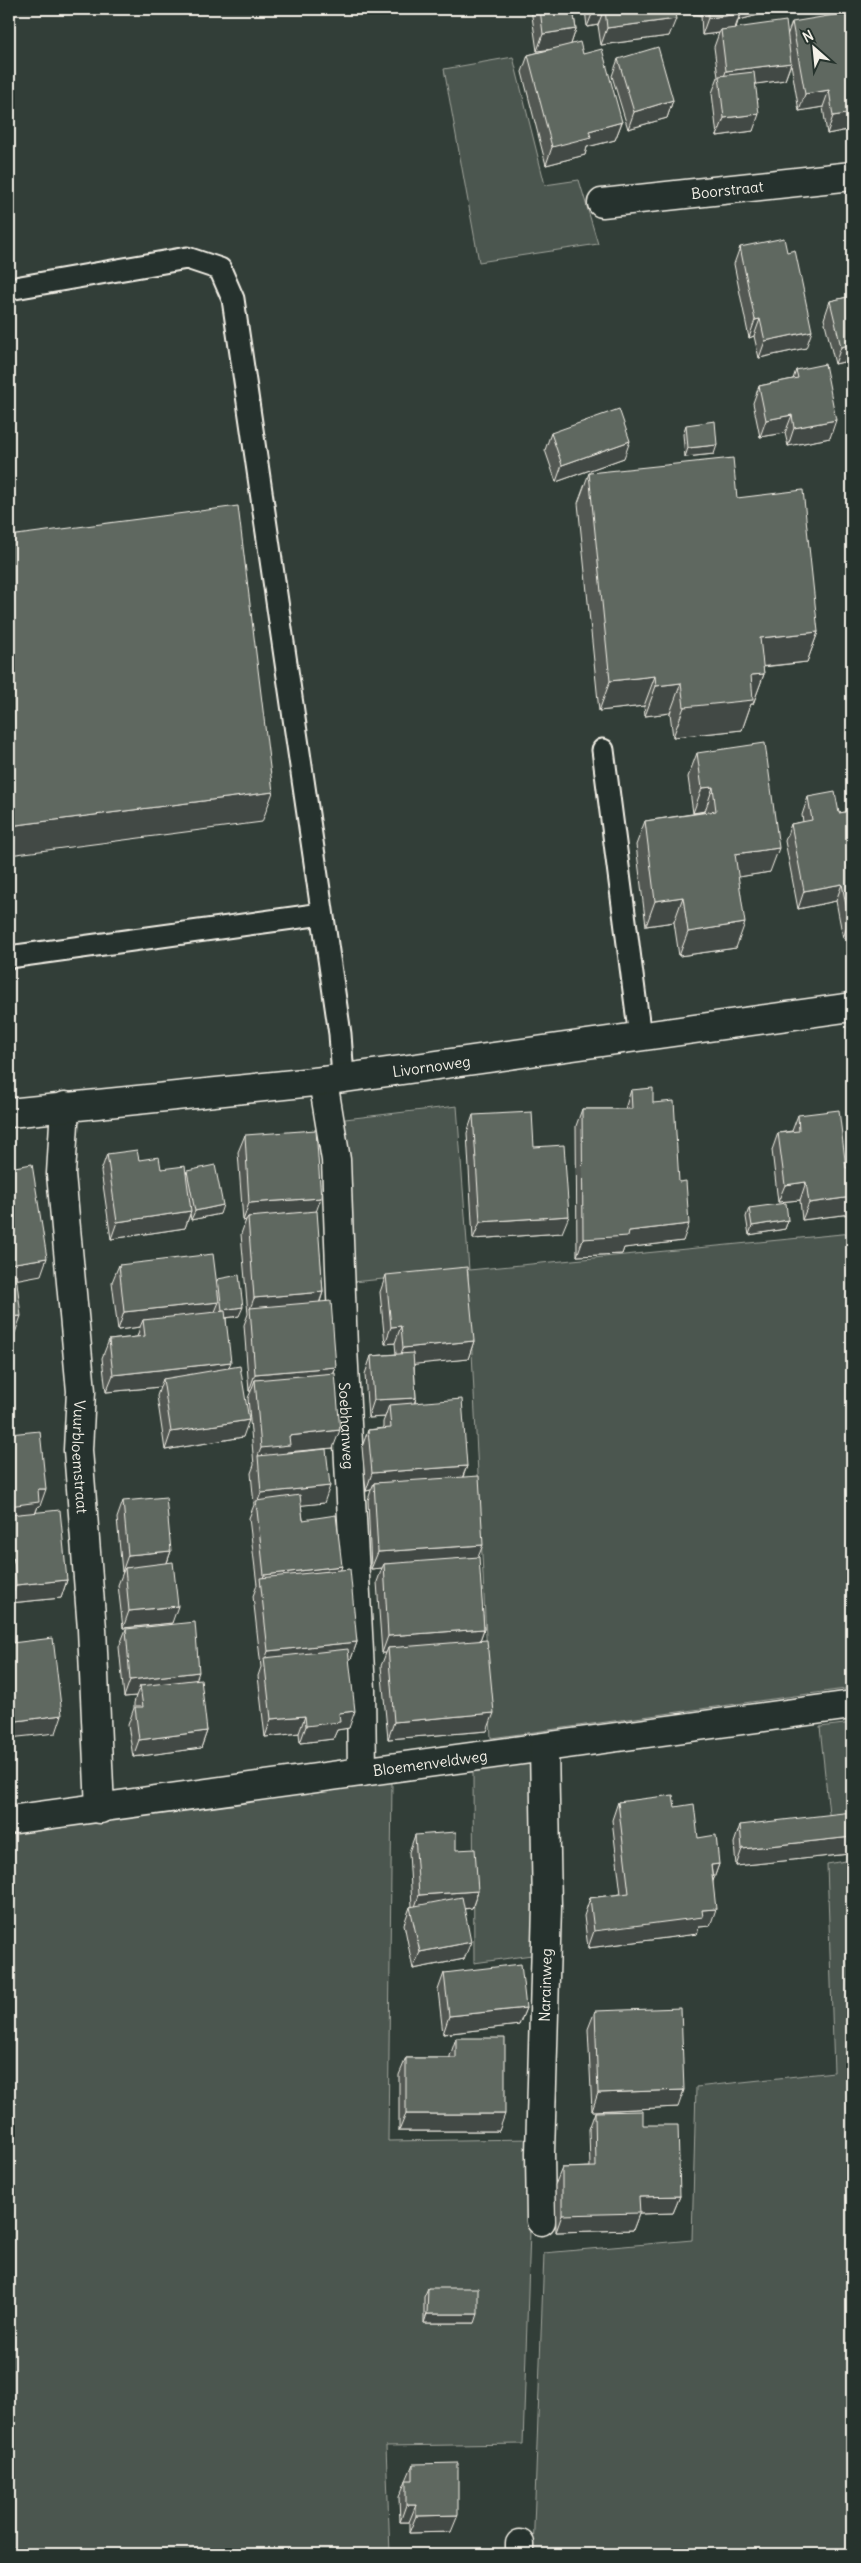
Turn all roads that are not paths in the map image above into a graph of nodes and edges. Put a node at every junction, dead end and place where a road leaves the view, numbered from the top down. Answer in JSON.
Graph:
{"nodes":[{"id":1,"x":852,"y":176,"type":"edge"},
{"id":2,"x":602,"y":203,"type":"dead end"},
{"id":3,"x":9,"y":289,"type":"edge"},
{"id":4,"x":603,"y":750,"type":"dead end"},
{"id":5,"x":322,"y":914,"type":"junction"},
{"id":6,"x":9,"y":957,"type":"edge"},
{"id":7,"x":852,"y":1007,"type":"edge"},
{"id":8,"x":640,"y":1037,"type":"junction"},
{"id":9,"x":333,"y":1079,"type":"junction"},
{"id":10,"x":65,"y":1106,"type":"junction"},
{"id":11,"x":9,"y":1113,"type":"edge"},
{"id":12,"x":852,"y":1705,"type":"edge"},
{"id":13,"x":544,"y":1748,"type":"junction"},
{"id":14,"x":362,"y":1772,"type":"junction"},
{"id":15,"x":100,"y":1809,"type":"junction"},
{"id":16,"x":9,"y":1820,"type":"edge"},
{"id":17,"x":541,"y":2221,"type":"dead end"}],
"edges":[{"from":1,"to":2,"type":"street","name":"Boorstraat"},
{"from":3,"to":5,"type":"lane"},
{"from":4,"to":8,"type":"lane"},
{"from":5,"to":6,"type":"lane"},
{"from":5,"to":9,"type":"lane"},
{"from":7,"to":8,"type":"street","name":"Livornoweg"},
{"from":8,"to":9,"type":"street","name":"Livornoweg"},
{"from":9,"to":10,"type":"street","name":"Livornoweg"},
{"from":9,"to":14,"type":"street","name":"Soebhanweg"},
{"from":10,"to":11,"type":"street","name":"Livornoweg"},
{"from":10,"to":15,"type":"street","name":"Vuurbloemstraat"},
{"from":12,"to":13,"type":"street","name":"Bloemenveldweg"},
{"from":13,"to":14,"type":"street","name":"Bloemenveldweg"},
{"from":13,"to":17,"type":"street","name":"Narainweg"},
{"from":14,"to":15,"type":"street","name":"Bloemenveldweg"},
{"from":15,"to":16,"type":"street","name":"Bloemenveldweg"}]}
